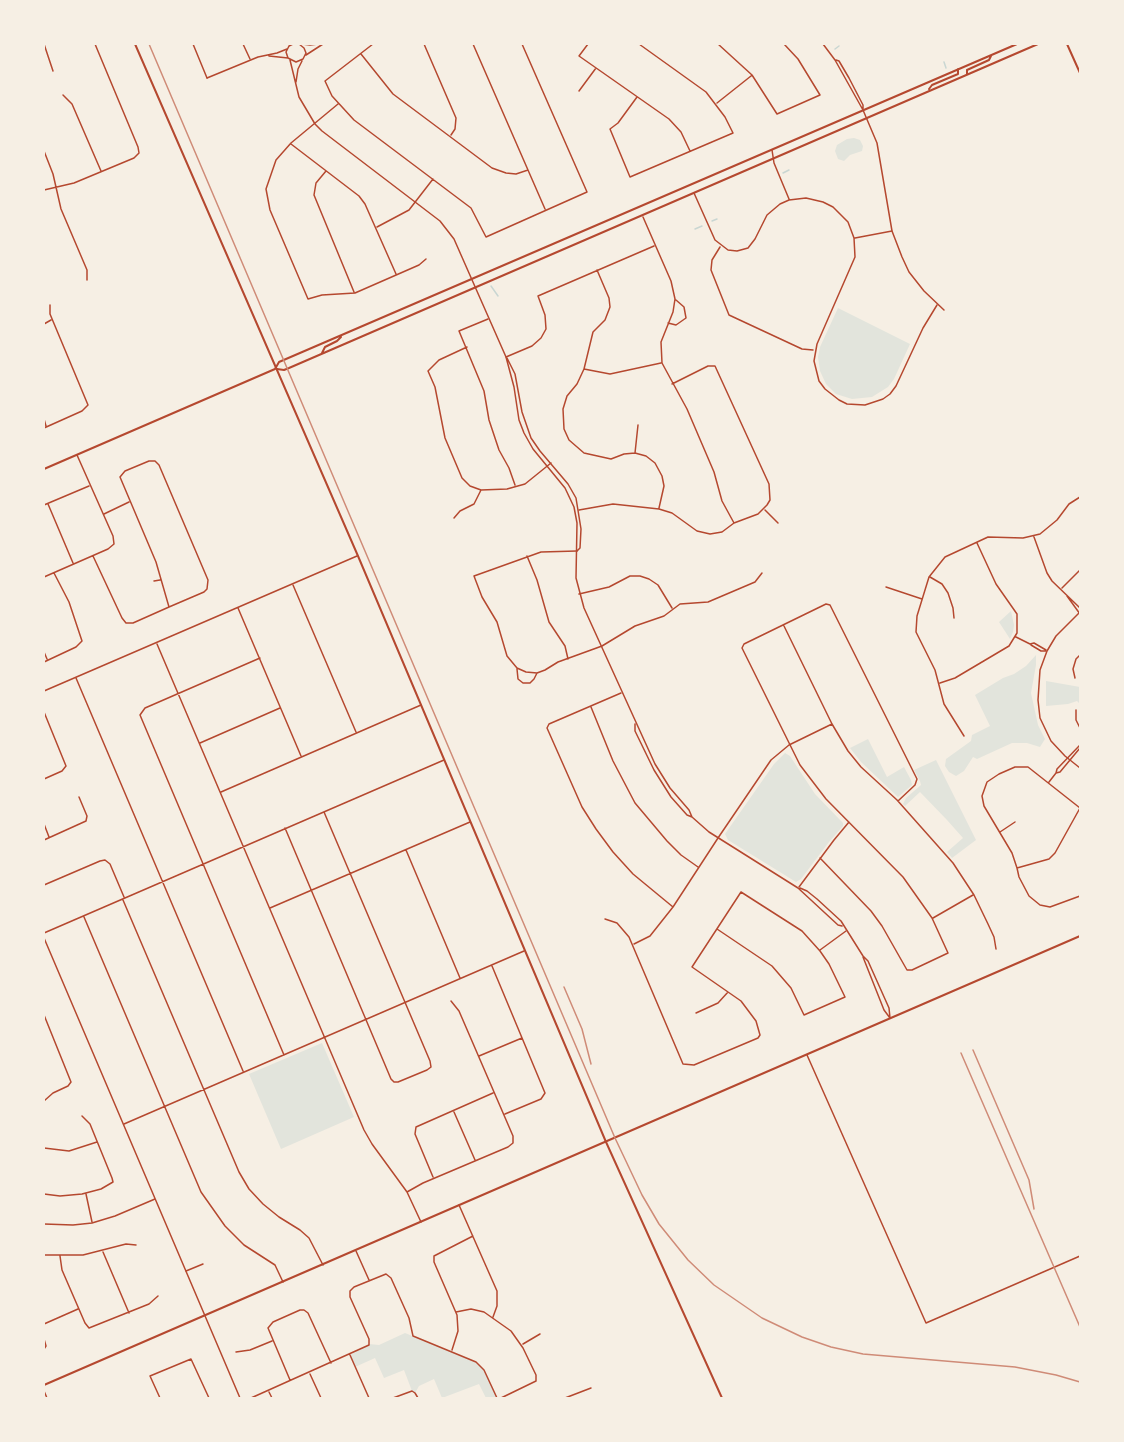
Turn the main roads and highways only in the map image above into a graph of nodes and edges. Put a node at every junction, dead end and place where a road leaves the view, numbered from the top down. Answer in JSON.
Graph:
{"nodes":[{"id":1,"x":135,"y":44,"type":"edge"},
{"id":2,"x":1017,"y":44,"type":"edge"},
{"id":3,"x":1038,"y":44,"type":"edge"},
{"id":4,"x":1067,"y":44,"type":"edge"},
{"id":5,"x":993,"y":54,"type":"junction"},
{"id":6,"x":958,"y":69,"type":"junction"},
{"id":7,"x":1080,"y":73,"type":"edge"},
{"id":8,"x":967,"y":74,"type":"junction"},
{"id":9,"x":927,"y":91,"type":"junction"},
{"id":10,"x":690,"y":185,"type":"junction"},
{"id":11,"x":693,"y":192,"type":"junction"},
{"id":12,"x":343,"y":334,"type":"junction"},
{"id":13,"x":322,"y":354,"type":"junction"},
{"id":14,"x":275,"y":369,"type":"junction"},
{"id":15,"x":44,"y":469,"type":"edge"},
{"id":16,"x":1080,"y":936,"type":"edge"},
{"id":17,"x":606,"y":1142,"type":"junction"},
{"id":18,"x":44,"y":1385,"type":"edge"},
{"id":19,"x":722,"y":1398,"type":"edge"}],
"edges":[{"from":1,"to":14,"type":"main road"},
{"from":2,"to":5,"type":"main road"},
{"from":3,"to":8,"type":"main road"},
{"from":4,"to":7,"type":"main road"},
{"from":5,"to":6,"type":"main road"},
{"from":5,"to":8,"type":"main road"},
{"from":6,"to":9,"type":"main road"},
{"from":6,"to":10,"type":"main road"},
{"from":8,"to":9,"type":"main road"},
{"from":9,"to":11,"type":"main road"},
{"from":10,"to":11,"type":"main road"},
{"from":10,"to":12,"type":"main road"},
{"from":11,"to":13,"type":"main road"},
{"from":12,"to":13,"type":"main road"},
{"from":12,"to":14,"type":"main road"},
{"from":13,"to":14,"type":"main road"},
{"from":14,"to":15,"type":"main road"},
{"from":14,"to":17,"type":"main road"},
{"from":16,"to":17,"type":"main road"},
{"from":17,"to":18,"type":"main road"},
{"from":17,"to":19,"type":"main road"}]}
